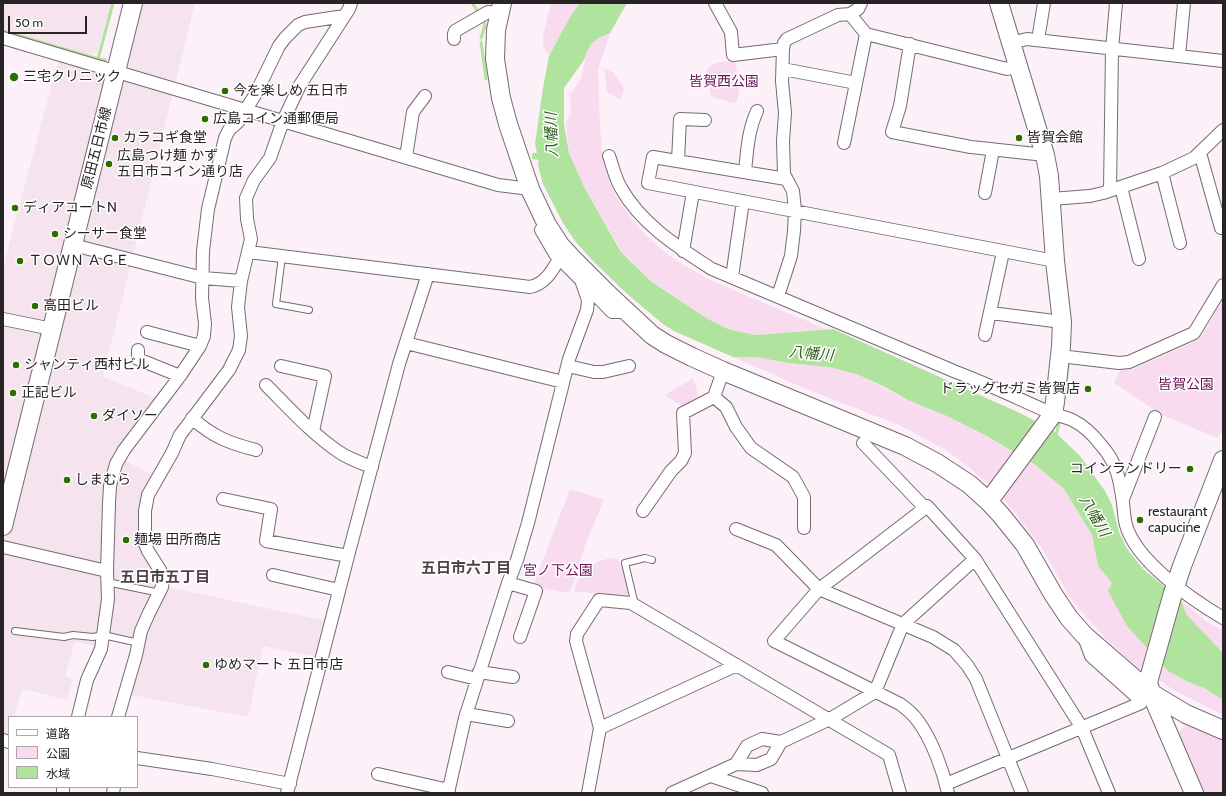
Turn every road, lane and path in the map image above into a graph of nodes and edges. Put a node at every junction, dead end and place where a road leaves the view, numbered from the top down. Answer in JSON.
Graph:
{"nodes":[{"id":1,"x":133,"y":3,"type":"edge"},
{"id":2,"x":351,"y":3,"type":"edge"},
{"id":3,"x":715,"y":3,"type":"edge"},
{"id":4,"x":861,"y":3,"type":"edge"},
{"id":5,"x":999,"y":3,"type":"edge"},
{"id":6,"x":1044,"y":3,"type":"edge"},
{"id":7,"x":1116,"y":3,"type":"edge"},
{"id":8,"x":1184,"y":3,"type":"edge"},
{"id":9,"x":501,"y":8,"type":"edge"},
{"id":10,"x":850,"y":14,"type":"junction"},
{"id":11,"x":344,"y":16,"type":"junction"},
{"id":12,"x":866,"y":34,"type":"junction"},
{"id":13,"x":3,"y":38,"type":"edge"},
{"id":14,"x":454,"y":39,"type":"dead end"},
{"id":15,"x":1038,"y":40,"type":"junction"},
{"id":16,"x":1017,"y":42,"type":"junction"},
{"id":17,"x":910,"y":44,"type":"junction"},
{"id":18,"x":784,"y":49,"type":"junction"},
{"id":19,"x":1112,"y":50,"type":"junction"},
{"id":20,"x":1179,"y":56,"type":"junction"},
{"id":21,"x":1223,"y":61,"type":"edge"},
{"id":22,"x":1018,"y":65,"type":"junction"},
{"id":23,"x":783,"y":69,"type":"junction"},
{"id":24,"x":116,"y":72,"type":"junction"},
{"id":25,"x":856,"y":83,"type":"junction"},
{"id":26,"x":424,"y":96,"type":"dead end"},
{"id":27,"x":246,"y":110,"type":"junction"},
{"id":28,"x":757,"y":111,"type":"dead end"},
{"id":29,"x":705,"y":120,"type":"dead end"},
{"id":30,"x":283,"y":121,"type":"junction"},
{"id":31,"x":1223,"y":130,"type":"edge"},
{"id":32,"x":844,"y":143,"type":"dead end"},
{"id":33,"x":993,"y":150,"type":"junction"},
{"id":34,"x":1200,"y":153,"type":"junction"},
{"id":35,"x":1045,"y":155,"type":"junction"},
{"id":36,"x":610,"y":156,"type":"dead end"},
{"id":37,"x":406,"y":157,"type":"junction"},
{"id":38,"x":678,"y":161,"type":"junction"},
{"id":39,"x":745,"y":172,"type":"junction"},
{"id":40,"x":1162,"y":173,"type":"junction"},
{"id":41,"x":786,"y":179,"type":"junction"},
{"id":42,"x":1116,"y":188,"type":"junction"},
{"id":43,"x":530,"y":189,"type":"junction"},
{"id":44,"x":693,"y":192,"type":"junction"},
{"id":45,"x":985,"y":194,"type":"dead end"},
{"id":46,"x":1056,"y":199,"type":"junction"},
{"id":47,"x":743,"y":201,"type":"junction"},
{"id":48,"x":795,"y":210,"type":"junction"},
{"id":49,"x":1221,"y":228,"type":"dead end"},
{"id":50,"x":1180,"y":243,"type":"dead end"},
{"id":51,"x":73,"y":245,"type":"junction"},
{"id":52,"x":683,"y":250,"type":"junction"},
{"id":53,"x":249,"y":252,"type":"junction"},
{"id":54,"x":1003,"y":252,"type":"junction"},
{"id":55,"x":282,"y":256,"type":"junction"},
{"id":56,"x":559,"y":258,"type":"junction"},
{"id":57,"x":1140,"y":259,"type":"dead end"},
{"id":58,"x":1055,"y":261,"type":"junction"},
{"id":59,"x":428,"y":274,"type":"junction"},
{"id":60,"x":732,"y":277,"type":"junction"},
{"id":61,"x":203,"y":278,"type":"junction"},
{"id":62,"x":581,"y":280,"type":"junction"},
{"id":63,"x":241,"y":281,"type":"junction"},
{"id":64,"x":1223,"y":285,"type":"edge"},
{"id":65,"x":778,"y":296,"type":"junction"},
{"id":66,"x":309,"y":310,"type":"dead end"},
{"id":67,"x":627,"y":312,"type":"junction"},
{"id":68,"x":991,"y":313,"type":"junction"},
{"id":69,"x":3,"y":319,"type":"edge"},
{"id":70,"x":1062,"y":322,"type":"junction"},
{"id":71,"x":52,"y":329,"type":"junction"},
{"id":72,"x":152,"y":330,"type":"dead end"},
{"id":73,"x":985,"y":335,"type":"dead end"},
{"id":74,"x":406,"y":343,"type":"junction"},
{"id":75,"x":200,"y":346,"type":"junction"},
{"id":76,"x":1066,"y":357,"type":"junction"},
{"id":77,"x":136,"y":358,"type":"dead end"},
{"id":78,"x":281,"y":366,"type":"dead end"},
{"id":79,"x":568,"y":366,"type":"junction"},
{"id":80,"x":629,"y":366,"type":"dead end"},
{"id":81,"x":723,"y":371,"type":"junction"},
{"id":82,"x":180,"y":376,"type":"junction"},
{"id":83,"x":563,"y":382,"type":"junction"},
{"id":84,"x":266,"y":385,"type":"dead end"},
{"id":85,"x":714,"y":397,"type":"junction"},
{"id":86,"x":1059,"y":416,"type":"junction"},
{"id":87,"x":1155,"y":416,"type":"dead end"},
{"id":88,"x":192,"y":418,"type":"junction"},
{"id":89,"x":312,"y":431,"type":"junction"},
{"id":90,"x":863,"y":443,"type":"dead end"},
{"id":91,"x":256,"y":450,"type":"dead end"},
{"id":92,"x":1223,"y":460,"type":"edge"},
{"id":93,"x":372,"y":467,"type":"junction"},
{"id":94,"x":223,"y":499,"type":"dead end"},
{"id":95,"x":990,"y":500,"type":"junction"},
{"id":96,"x":1122,"y":501,"type":"junction"},
{"id":97,"x":924,"y":508,"type":"junction"},
{"id":98,"x":643,"y":511,"type":"dead end"},
{"id":99,"x":3,"y":526,"type":"edge"},
{"id":100,"x":804,"y":528,"type":"dead end"},
{"id":101,"x":736,"y":529,"type":"dead end"},
{"id":102,"x":3,"y":547,"type":"edge"},
{"id":103,"x":348,"y":556,"type":"junction"},
{"id":104,"x":974,"y":559,"type":"junction"},
{"id":105,"x":652,"y":560,"type":"dead end"},
{"id":106,"x":273,"y":575,"type":"dead end"},
{"id":107,"x":107,"y":576,"type":"junction"},
{"id":108,"x":508,"y":583,"type":"junction"},
{"id":109,"x":819,"y":588,"type":"junction"},
{"id":110,"x":1175,"y":589,"type":"junction"},
{"id":111,"x":339,"y":590,"type":"junction"},
{"id":112,"x":160,"y":593,"type":"junction"},
{"id":113,"x":635,"y":605,"type":"junction"},
{"id":114,"x":1223,"y":618,"type":"edge"},
{"id":115,"x":903,"y":624,"type":"junction"},
{"id":116,"x":15,"y":631,"type":"dead end"},
{"id":117,"x":103,"y":635,"type":"junction"},
{"id":118,"x":1084,"y":636,"type":"junction"},
{"id":119,"x":520,"y":637,"type":"dead end"},
{"id":120,"x":139,"y":643,"type":"junction"},
{"id":121,"x":737,"y":665,"type":"junction"},
{"id":122,"x":448,"y":672,"type":"dead end"},
{"id":123,"x":478,"y":676,"type":"junction"},
{"id":124,"x":513,"y":677,"type":"dead end"},
{"id":125,"x":1149,"y":687,"type":"junction"},
{"id":126,"x":875,"y":692,"type":"junction"},
{"id":127,"x":466,"y":714,"type":"junction"},
{"id":128,"x":78,"y":716,"type":"edge"},
{"id":129,"x":118,"y":716,"type":"edge"},
{"id":130,"x":830,"y":719,"type":"junction"},
{"id":131,"x":508,"y":721,"type":"dead end"},
{"id":132,"x":600,"y":728,"type":"junction"},
{"id":133,"x":1082,"y":728,"type":"junction"},
{"id":134,"x":1223,"y":730,"type":"edge"},
{"id":135,"x":781,"y":742,"type":"junction"},
{"id":136,"x":138,"y":758,"type":"edge"},
{"id":137,"x":1008,"y":758,"type":"junction"},
{"id":138,"x":736,"y":764,"type":"junction"},
{"id":139,"x":378,"y":774,"type":"dead end"},
{"id":140,"x":711,"y":776,"type":"junction"},
{"id":141,"x":289,"y":788,"type":"edge"},
{"id":142,"x":947,"y":789,"type":"edge"},
{"id":143,"x":448,"y":792,"type":"edge"},
{"id":144,"x":588,"y":793,"type":"edge"},
{"id":145,"x":672,"y":793,"type":"edge"},
{"id":146,"x":762,"y":793,"type":"edge"},
{"id":147,"x":900,"y":793,"type":"edge"},
{"id":148,"x":1022,"y":793,"type":"edge"},
{"id":149,"x":1109,"y":793,"type":"edge"},
{"id":150,"x":1194,"y":793,"type":"edge"}],
"edges":[{"from":1,"to":24,"type":"street","name":"原田五日市線"},
{"from":2,"to":11,"type":"street"},
{"from":3,"to":18,"type":"street"},
{"from":4,"to":10,"type":"street"},
{"from":5,"to":16,"type":"street"},
{"from":6,"to":15,"type":"street"},
{"from":7,"to":19,"type":"street"},
{"from":8,"to":20,"type":"street"},
{"from":9,"to":14,"type":"street"},
{"from":9,"to":43,"type":"street"},
{"from":10,"to":12,"type":"street"},
{"from":10,"to":18,"type":"street"},
{"from":11,"to":27,"type":"street"},
{"from":11,"to":30,"type":"street"},
{"from":12,"to":17,"type":"street"},
{"from":12,"to":25,"type":"street"},
{"from":13,"to":24,"type":"street"},
{"from":15,"to":16,"type":"street"},
{"from":15,"to":19,"type":"street"},
{"from":16,"to":22,"type":"street"},
{"from":17,"to":22,"type":"street"},
{"from":17,"to":33,"type":"street"},
{"from":18,"to":23,"type":"street"},
{"from":19,"to":20,"type":"street"},
{"from":19,"to":42,"type":"street"},
{"from":20,"to":21,"type":"street"},
{"from":22,"to":35,"type":"street"},
{"from":23,"to":25,"type":"street"},
{"from":23,"to":41,"type":"street"},
{"from":24,"to":27,"type":"street"},
{"from":24,"to":51,"type":"street","name":"原田五日市線"},
{"from":25,"to":32,"type":"street"},
{"from":26,"to":37,"type":"street"},
{"from":27,"to":30,"type":"street"},
{"from":27,"to":61,"type":"street"},
{"from":28,"to":39,"type":"street"},
{"from":29,"to":38,"type":"street"},
{"from":30,"to":37,"type":"street"},
{"from":30,"to":53,"type":"street"},
{"from":31,"to":34,"type":"street"},
{"from":33,"to":35,"type":"street"},
{"from":33,"to":45,"type":"street"},
{"from":34,"to":40,"type":"street"},
{"from":34,"to":49,"type":"street"},
{"from":35,"to":46,"type":"street"},
{"from":36,"to":52,"type":"street"},
{"from":37,"to":43,"type":"street"},
{"from":38,"to":39,"type":"street"},
{"from":38,"to":44,"type":"street"},
{"from":39,"to":41,"type":"street"},
{"from":40,"to":42,"type":"street"},
{"from":40,"to":50,"type":"street"},
{"from":41,"to":48,"type":"street"},
{"from":42,"to":46,"type":"street"},
{"from":42,"to":57,"type":"street"},
{"from":43,"to":56,"type":"street"},
{"from":43,"to":67,"type":"street"},
{"from":44,"to":47,"type":"street"},
{"from":44,"to":52,"type":"street"},
{"from":46,"to":58,"type":"street"},
{"from":47,"to":48,"type":"street"},
{"from":47,"to":60,"type":"street"},
{"from":48,"to":54,"type":"street"},
{"from":48,"to":65,"type":"street"},
{"from":51,"to":61,"type":"street"},
{"from":51,"to":71,"type":"street","name":"原田五日市線"},
{"from":52,"to":60,"type":"street"},
{"from":53,"to":55,"type":"street"},
{"from":53,"to":63,"type":"street"},
{"from":54,"to":58,"type":"street"},
{"from":54,"to":68,"type":"street"},
{"from":55,"to":59,"type":"street"},
{"from":55,"to":66,"type":"lane"},
{"from":56,"to":59,"type":"street"},
{"from":56,"to":62,"type":"street"},
{"from":58,"to":70,"type":"street"},
{"from":59,"to":74,"type":"street"},
{"from":60,"to":65,"type":"street"},
{"from":61,"to":63,"type":"street"},
{"from":61,"to":75,"type":"street"},
{"from":62,"to":67,"type":"street"},
{"from":62,"to":79,"type":"street"},
{"from":63,"to":88,"type":"street"},
{"from":64,"to":76,"type":"street"},
{"from":65,"to":86,"type":"street"},
{"from":67,"to":81,"type":"street"},
{"from":68,"to":70,"type":"street"},
{"from":68,"to":73,"type":"street"},
{"from":69,"to":71,"type":"street"},
{"from":70,"to":76,"type":"street"},
{"from":71,"to":99,"type":"street","name":"原田五日市線"},
{"from":72,"to":75,"type":"street"},
{"from":74,"to":83,"type":"street"},
{"from":74,"to":93,"type":"street"},
{"from":75,"to":82,"type":"street"},
{"from":76,"to":86,"type":"street"},
{"from":77,"to":82,"type":"street"},
{"from":78,"to":89,"type":"street"},
{"from":79,"to":80,"type":"street"},
{"from":79,"to":83,"type":"street"},
{"from":81,"to":85,"type":"street"},
{"from":81,"to":95,"type":"street"},
{"from":82,"to":107,"type":"street"},
{"from":83,"to":108,"type":"street"},
{"from":84,"to":89,"type":"street"},
{"from":85,"to":98,"type":"street"},
{"from":85,"to":100,"type":"street"},
{"from":86,"to":95,"type":"street"},
{"from":86,"to":96,"type":"street"},
{"from":87,"to":96,"type":"street"},
{"from":88,"to":91,"type":"street"},
{"from":88,"to":112,"type":"street"},
{"from":89,"to":93,"type":"street"},
{"from":90,"to":97,"type":"street"},
{"from":92,"to":110,"type":"street"},
{"from":93,"to":103,"type":"street"},
{"from":94,"to":103,"type":"street"},
{"from":95,"to":118,"type":"street"},
{"from":96,"to":110,"type":"street"},
{"from":97,"to":104,"type":"street"},
{"from":97,"to":109,"type":"street"},
{"from":101,"to":109,"type":"street"},
{"from":102,"to":107,"type":"street"},
{"from":103,"to":111,"type":"street"},
{"from":104,"to":115,"type":"street"},
{"from":104,"to":133,"type":"street"},
{"from":105,"to":113,"type":"lane"},
{"from":106,"to":111,"type":"street"},
{"from":107,"to":112,"type":"lane"},
{"from":107,"to":117,"type":"street"},
{"from":108,"to":119,"type":"street"},
{"from":108,"to":123,"type":"street"},
{"from":109,"to":115,"type":"street"},
{"from":109,"to":126,"type":"street"},
{"from":110,"to":114,"type":"street"},
{"from":110,"to":125,"type":"street"},
{"from":111,"to":141,"type":"street"},
{"from":112,"to":120,"type":"street"},
{"from":113,"to":121,"type":"street"},
{"from":113,"to":132,"type":"street"},
{"from":115,"to":126,"type":"street"},
{"from":115,"to":137,"type":"street"},
{"from":116,"to":117,"type":"lane"},
{"from":117,"to":120,"type":"lane"},
{"from":117,"to":128,"type":"street"},
{"from":118,"to":125,"type":"street"},
{"from":118,"to":133,"type":"street"},
{"from":120,"to":129,"type":"street"},
{"from":121,"to":130,"type":"street"},
{"from":121,"to":132,"type":"street"},
{"from":122,"to":123,"type":"street"},
{"from":123,"to":124,"type":"street"},
{"from":123,"to":127,"type":"street"},
{"from":125,"to":134,"type":"street"},
{"from":125,"to":150,"type":"street"},
{"from":126,"to":130,"type":"street"},
{"from":126,"to":142,"type":"street"},
{"from":127,"to":131,"type":"street"},
{"from":127,"to":143,"type":"street"},
{"from":130,"to":135,"type":"street"},
{"from":130,"to":147,"type":"street"},
{"from":132,"to":144,"type":"street"},
{"from":133,"to":137,"type":"street"},
{"from":133,"to":149,"type":"street"},
{"from":135,"to":138,"type":"street"},
{"from":135,"to":138,"type":"street"},
{"from":136,"to":141,"type":"street"},
{"from":137,"to":142,"type":"street"},
{"from":137,"to":148,"type":"street"},
{"from":138,"to":140,"type":"street"},
{"from":139,"to":143,"type":"street"},
{"from":140,"to":145,"type":"street"},
{"from":140,"to":146,"type":"street"}]}
